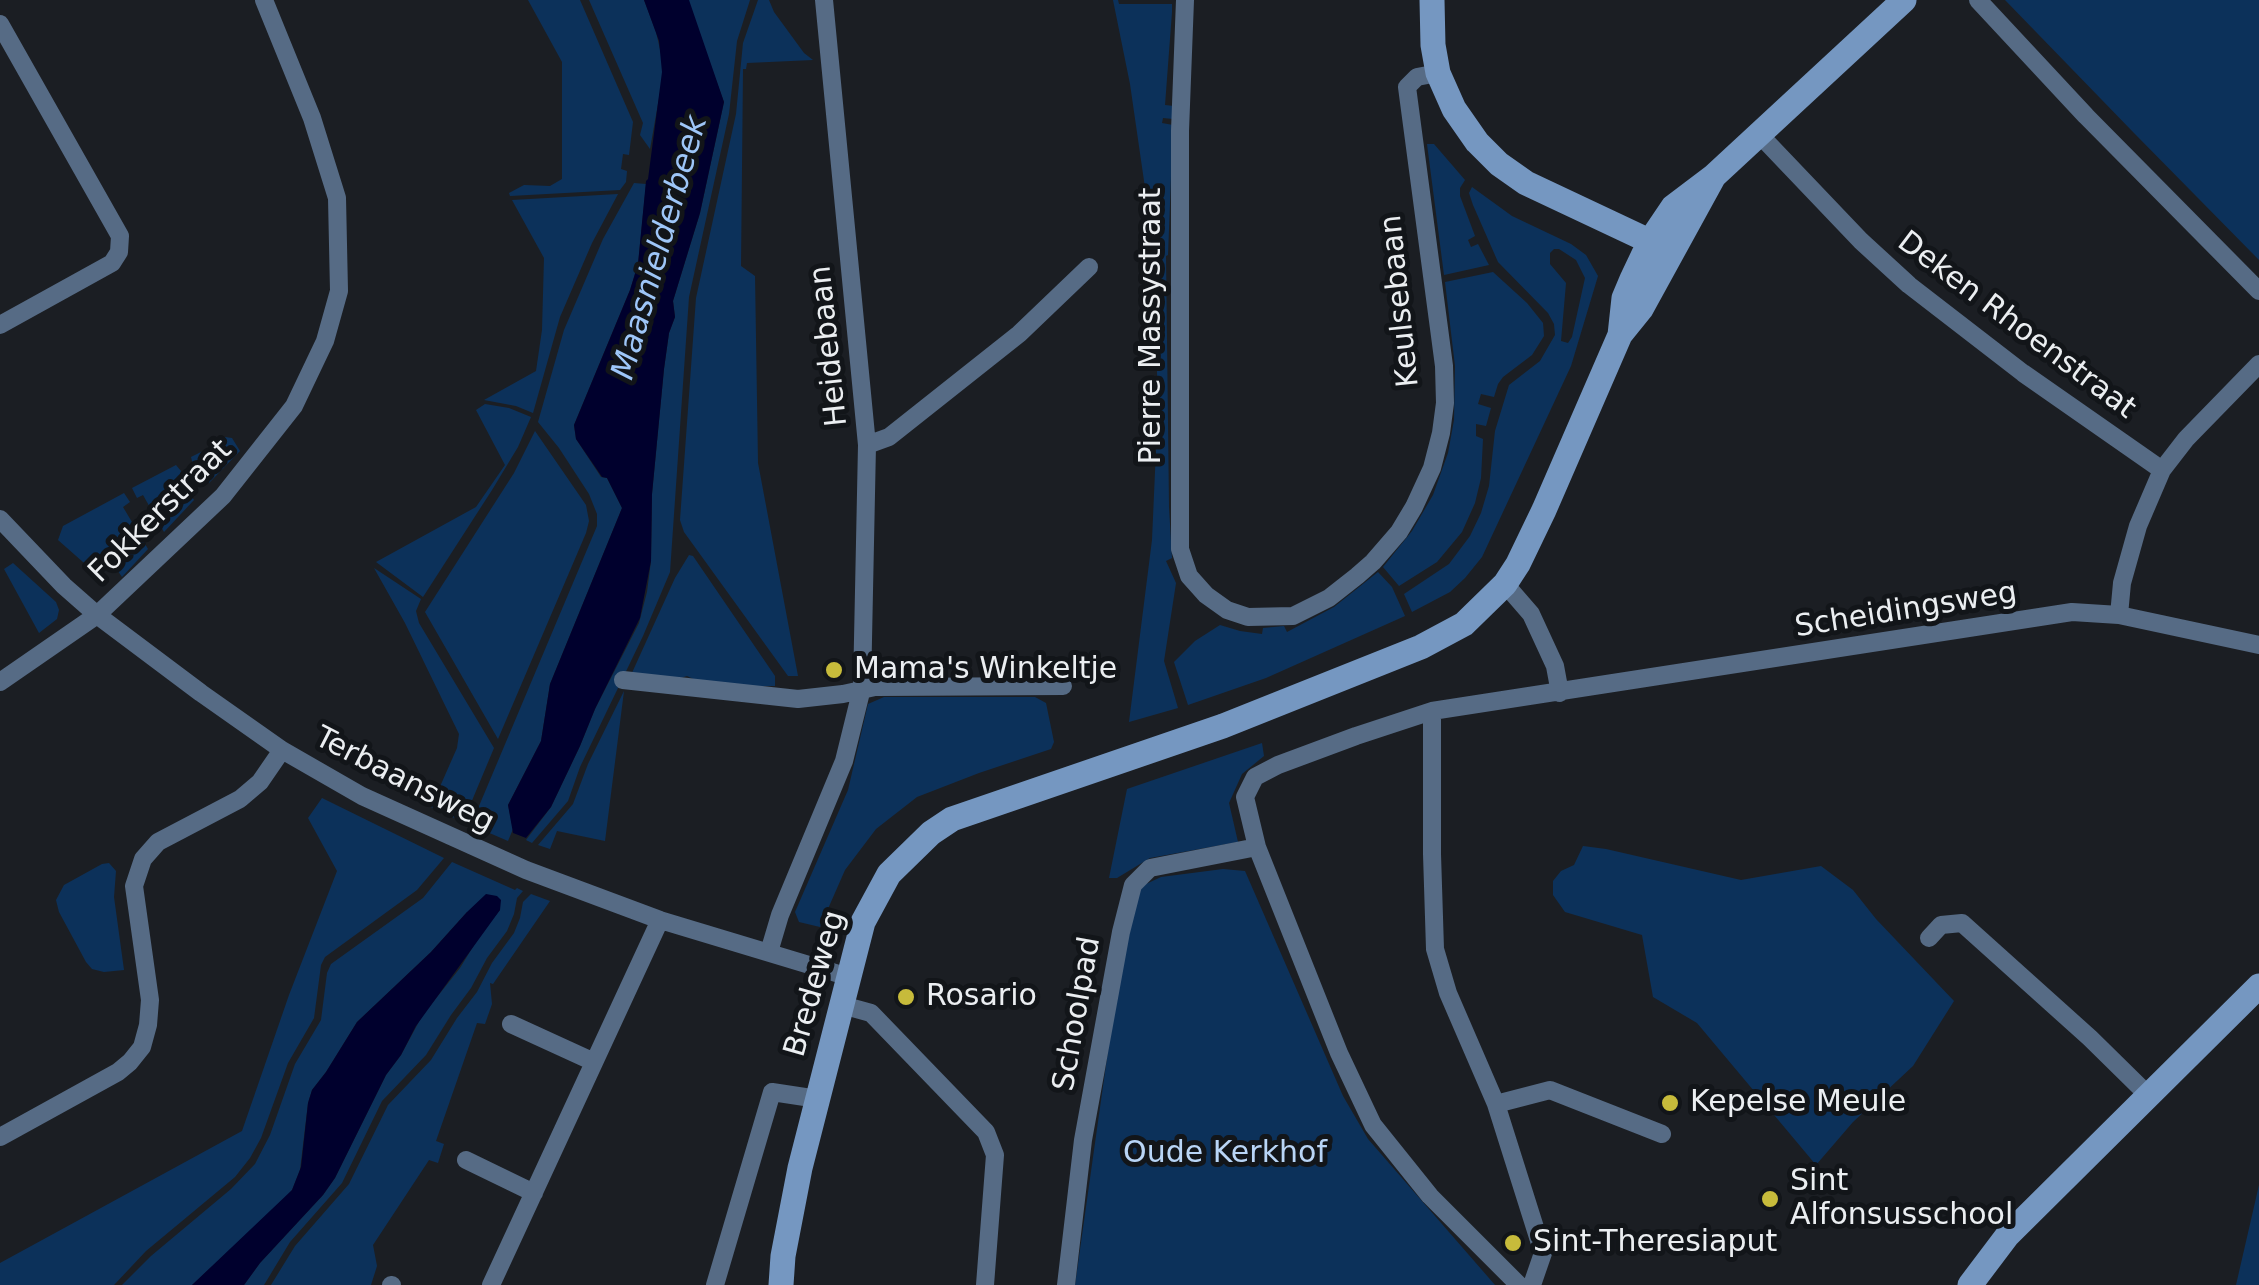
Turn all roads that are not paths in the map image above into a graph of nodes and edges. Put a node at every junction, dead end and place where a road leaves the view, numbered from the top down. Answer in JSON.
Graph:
{"nodes":[{"id":1,"x":264,"y":0,"type":"edge"},
{"id":2,"x":824,"y":0,"type":"edge"},
{"id":3,"x":1184,"y":0,"type":"edge"},
{"id":4,"x":1432,"y":0,"type":"edge"},
{"id":5,"x":1904,"y":0,"type":"edge"},
{"id":6,"x":1978,"y":0,"type":"edge"},
{"id":7,"x":0,"y":24,"type":"edge"},
{"id":8,"x":1438,"y":72,"type":"junction"},
{"id":9,"x":1758,"y":133,"type":"junction"},
{"id":10,"x":1660,"y":246,"type":"junction"},
{"id":11,"x":1089,"y":266,"type":"dead end"},
{"id":12,"x":2259,"y":291,"type":"edge"},
{"id":13,"x":0,"y":326,"type":"edge"},
{"id":14,"x":2259,"y":364,"type":"edge"},
{"id":15,"x":868,"y":445,"type":"junction"},
{"id":16,"x":2162,"y":470,"type":"junction"},
{"id":17,"x":0,"y":519,"type":"edge"},
{"id":18,"x":1505,"y":584,"type":"junction"},
{"id":19,"x":97,"y":615,"type":"junction"},
{"id":20,"x":2119,"y":616,"type":"junction"},
{"id":21,"x":1248,"y":618,"type":"joint"},
{"id":22,"x":2259,"y":645,"type":"edge"},
{"id":23,"x":623,"y":680,"type":"dead end"},
{"id":24,"x":0,"y":682,"type":"edge"},
{"id":25,"x":1063,"y":686,"type":"dead end"},
{"id":26,"x":862,"y":688,"type":"junction"},
{"id":27,"x":1560,"y":693,"type":"junction"},
{"id":28,"x":1432,"y":711,"type":"junction"},
{"id":29,"x":282,"y":750,"type":"junction"},
{"id":30,"x":1256,"y":847,"type":"junction"},
{"id":31,"x":660,"y":920,"type":"junction"},
{"id":32,"x":1928,"y":938,"type":"dead end"},
{"id":33,"x":770,"y":952,"type":"junction"},
{"id":34,"x":849,"y":977,"type":"junction"},
{"id":35,"x":2259,"y":986,"type":"edge"},
{"id":36,"x":842,"y":1005,"type":"junction"},
{"id":37,"x":511,"y":1024,"type":"dead end"},
{"id":38,"x":594,"y":1062,"type":"junction"},
{"id":39,"x":2150,"y":1097,"type":"junction"},
{"id":40,"x":818,"y":1099,"type":"junction"},
{"id":41,"x":1496,"y":1104,"type":"junction"},
{"id":42,"x":1662,"y":1134,"type":"dead end"},
{"id":43,"x":0,"y":1137,"type":"edge"},
{"id":44,"x":466,"y":1160,"type":"dead end"},
{"id":45,"x":534,"y":1193,"type":"junction"},
{"id":46,"x":491,"y":1285,"type":"edge"},
{"id":47,"x":715,"y":1285,"type":"edge"},
{"id":48,"x":781,"y":1285,"type":"edge"},
{"id":49,"x":984,"y":1285,"type":"edge"},
{"id":50,"x":1066,"y":1285,"type":"edge"},
{"id":51,"x":1518,"y":1285,"type":"edge"},
{"id":52,"x":1532,"y":1285,"type":"edge"},
{"id":53,"x":1970,"y":1285,"type":"edge"}],
"edges":[{"from":1,"to":19,"type":"street","name":"Fokkerstraat"},
{"from":2,"to":15,"type":"street","name":"Heidebaan"},
{"from":3,"to":21,"type":"street","name":"Pierre Massystraat"},
{"from":4,"to":8,"type":"main road"},
{"from":5,"to":9,"type":"main road","name":"Bredeweg"},
{"from":6,"to":12,"type":"street"},
{"from":7,"to":13,"type":"street"},
{"from":8,"to":10,"type":"main road"},
{"from":8,"to":21,"type":"street","name":"Keulsebaan"},
{"from":9,"to":10,"type":"main road","name":"Bredeweg"},
{"from":9,"to":16,"type":"street","name":"Deken Rhoenstraat"},
{"from":10,"to":18,"type":"main road","name":"Bredeweg"},
{"from":11,"to":15,"type":"street"},
{"from":14,"to":16,"type":"street"},
{"from":15,"to":26,"type":"street","name":"Heidebaan"},
{"from":16,"to":20,"type":"street"},
{"from":17,"to":19,"type":"street","name":"Terbaansweg"},
{"from":18,"to":27,"type":"street"},
{"from":18,"to":34,"type":"main road","name":"Bredeweg"},
{"from":19,"to":24,"type":"street","name":"Fokkerstraat"},
{"from":19,"to":29,"type":"street","name":"Terbaansweg"},
{"from":20,"to":22,"type":"street","name":"Scheidingsweg"},
{"from":20,"to":27,"type":"street","name":"Scheidingsweg"},
{"from":23,"to":26,"type":"street"},
{"from":25,"to":26,"type":"street"},
{"from":26,"to":33,"type":"street","name":"Heidebaan"},
{"from":27,"to":28,"type":"street","name":"Scheidingsweg"},
{"from":28,"to":30,"type":"street","name":"Scheidingsweg"},
{"from":28,"to":41,"type":"street"},
{"from":29,"to":31,"type":"street","name":"Terbaansweg"},
{"from":29,"to":43,"type":"street"},
{"from":30,"to":50,"type":"street","name":"Schoolpad"},
{"from":30,"to":51,"type":"street"},
{"from":31,"to":33,"type":"street","name":"Terbaansweg"},
{"from":31,"to":38,"type":"street"},
{"from":32,"to":39,"type":"street"},
{"from":33,"to":34,"type":"street","name":"Terbaansweg"},
{"from":34,"to":36,"type":"main road","name":"Bredeweg"},
{"from":35,"to":39,"type":"main road"},
{"from":36,"to":40,"type":"main road","name":"Bredeweg"},
{"from":36,"to":49,"type":"street"},
{"from":37,"to":38,"type":"street"},
{"from":38,"to":45,"type":"street"},
{"from":39,"to":53,"type":"main road"},
{"from":40,"to":47,"type":"street","name":"Bredeweg"},
{"from":40,"to":48,"type":"main road","name":"Bredeweg"},
{"from":41,"to":42,"type":"street"},
{"from":41,"to":52,"type":"street"},
{"from":44,"to":45,"type":"street"},
{"from":45,"to":46,"type":"street"}]}
